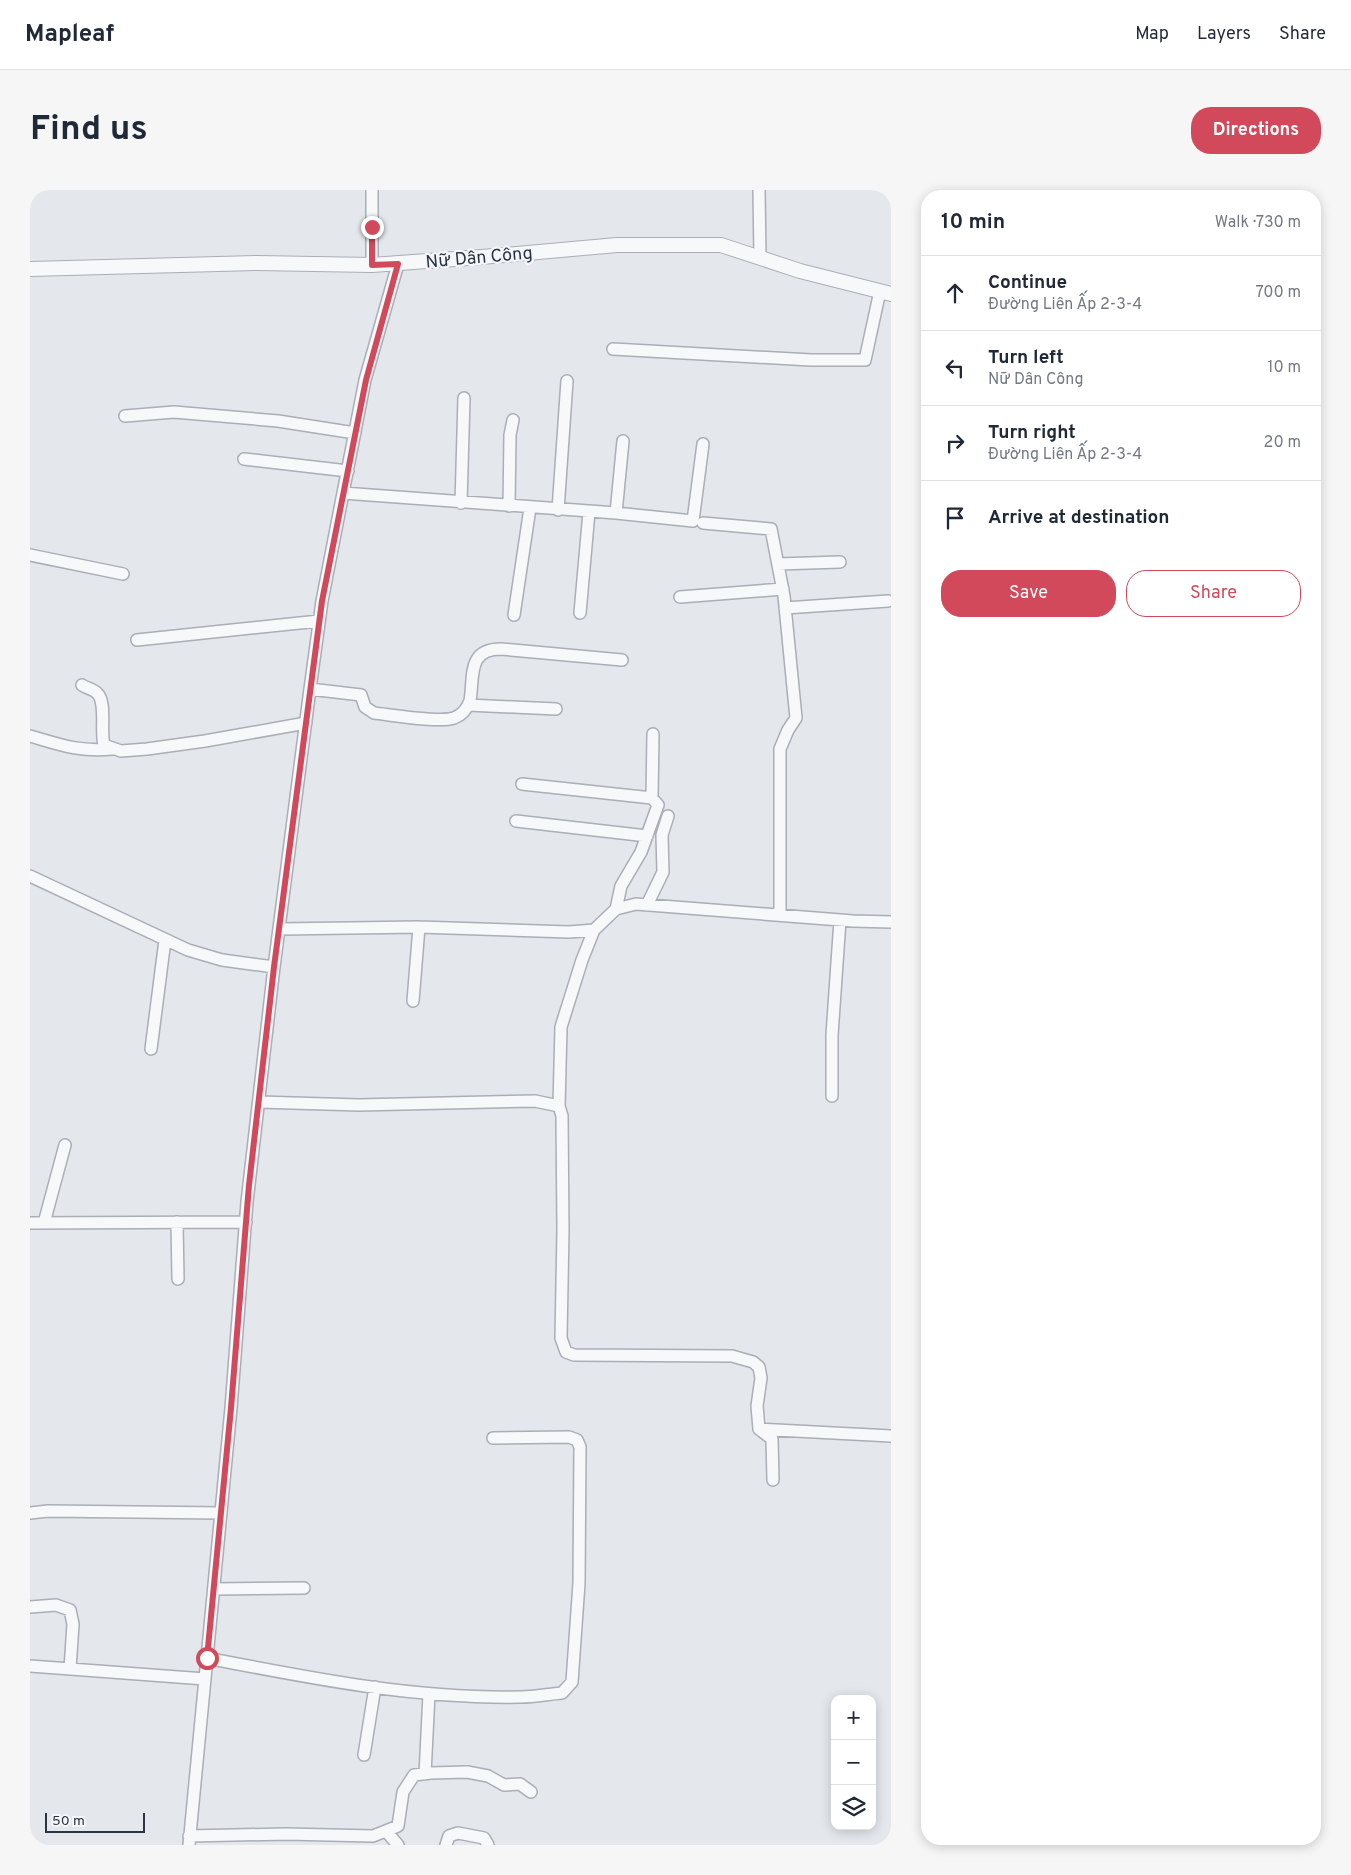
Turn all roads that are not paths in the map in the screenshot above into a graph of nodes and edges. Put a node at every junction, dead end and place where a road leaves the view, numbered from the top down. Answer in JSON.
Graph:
{"nodes":[{"id":1,"x":372,"y":190,"type":"edge"},
{"id":2,"x":759,"y":190,"type":"edge"},
{"id":3,"x":760,"y":258,"type":"junction"},
{"id":4,"x":398,"y":264,"type":"junction"},
{"id":5,"x":372,"y":265,"type":"junction"},
{"id":6,"x":30,"y":270,"type":"edge"},
{"id":7,"x":886,"y":293,"type":"edge"},
{"id":8,"x":613,"y":349,"type":"dead end"},
{"id":9,"x":567,"y":381,"type":"dead end"},
{"id":10,"x":464,"y":398,"type":"dead end"},
{"id":11,"x":125,"y":416,"type":"dead end"},
{"id":12,"x":512,"y":420,"type":"dead end"},
{"id":13,"x":355,"y":433,"type":"junction"},
{"id":14,"x":623,"y":441,"type":"dead end"},
{"id":15,"x":702,"y":444,"type":"dead end"},
{"id":16,"x":244,"y":459,"type":"dead end"},
{"id":17,"x":348,"y":471,"type":"junction"},
{"id":18,"x":343,"y":493,"type":"junction"},
{"id":19,"x":461,"y":503,"type":"junction"},
{"id":20,"x":509,"y":506,"type":"junction"},
{"id":21,"x":530,"y":508,"type":"junction"},
{"id":22,"x":558,"y":510,"type":"junction"},
{"id":23,"x":589,"y":512,"type":"junction"},
{"id":24,"x":616,"y":513,"type":"junction"},
{"id":25,"x":703,"y":523,"type":"dead end"},
{"id":26,"x":30,"y":555,"type":"edge"},
{"id":27,"x":840,"y":562,"type":"dead end"},
{"id":28,"x":778,"y":564,"type":"junction"},
{"id":29,"x":123,"y":574,"type":"dead end"},
{"id":30,"x":783,"y":589,"type":"junction"},
{"id":31,"x":680,"y":597,"type":"dead end"},
{"id":32,"x":888,"y":601,"type":"dead end"},
{"id":33,"x":785,"y":608,"type":"junction"},
{"id":34,"x":580,"y":613,"type":"dead end"},
{"id":35,"x":514,"y":615,"type":"dead end"},
{"id":36,"x":320,"y":621,"type":"junction"},
{"id":37,"x":137,"y":640,"type":"dead end"},
{"id":38,"x":622,"y":660,"type":"dead end"},
{"id":39,"x":82,"y":686,"type":"dead end"},
{"id":40,"x":310,"y":689,"type":"junction"},
{"id":41,"x":468,"y":705,"type":"junction"},
{"id":42,"x":556,"y":709,"type":"dead end"},
{"id":43,"x":306,"y":723,"type":"junction"},
{"id":44,"x":653,"y":734,"type":"dead end"},
{"id":45,"x":30,"y":736,"type":"edge"},
{"id":46,"x":112,"y":749,"type":"junction"},
{"id":47,"x":522,"y":784,"type":"dead end"},
{"id":48,"x":652,"y":798,"type":"junction"},
{"id":49,"x":668,"y":816,"type":"dead end"},
{"id":50,"x":516,"y":821,"type":"dead end"},
{"id":51,"x":647,"y":836,"type":"junction"},
{"id":52,"x":30,"y":876,"type":"edge"},
{"id":53,"x":647,"y":905,"type":"junction"},
{"id":54,"x":616,"y":909,"type":"junction"},
{"id":55,"x":780,"y":915,"type":"junction"},
{"id":56,"x":840,"y":920,"type":"junction"},
{"id":57,"x":891,"y":922,"type":"edge"},
{"id":58,"x":419,"y":927,"type":"junction"},
{"id":59,"x":280,"y":929,"type":"junction"},
{"id":60,"x":594,"y":930,"type":"junction"},
{"id":61,"x":165,"y":940,"type":"junction"},
{"id":62,"x":274,"y":967,"type":"junction"},
{"id":63,"x":413,"y":1001,"type":"dead end"},
{"id":64,"x":150,"y":1049,"type":"dead end"},
{"id":65,"x":832,"y":1096,"type":"dead end"},
{"id":66,"x":259,"y":1102,"type":"junction"},
{"id":67,"x":559,"y":1106,"type":"junction"},
{"id":68,"x":65,"y":1145,"type":"dead end"},
{"id":69,"x":177,"y":1222,"type":"junction"},
{"id":70,"x":246,"y":1222,"type":"junction"},
{"id":71,"x":30,"y":1223,"type":"edge"},
{"id":72,"x":44,"y":1223,"type":"junction"},
{"id":73,"x":178,"y":1279,"type":"dead end"},
{"id":74,"x":759,"y":1429,"type":"junction"},
{"id":75,"x":891,"y":1436,"type":"edge"},
{"id":76,"x":493,"y":1438,"type":"dead end"},
{"id":77,"x":773,"y":1480,"type":"dead end"},
{"id":78,"x":30,"y":1513,"type":"edge"},
{"id":79,"x":221,"y":1514,"type":"junction"},
{"id":80,"x":304,"y":1588,"type":"dead end"},
{"id":81,"x":214,"y":1589,"type":"junction"},
{"id":82,"x":30,"y":1607,"type":"edge"},
{"id":83,"x":207,"y":1658,"type":"junction"},
{"id":84,"x":30,"y":1666,"type":"edge"},
{"id":85,"x":70,"y":1669,"type":"junction"},
{"id":86,"x":205,"y":1679,"type":"junction"},
{"id":87,"x":375,"y":1687,"type":"junction"},
{"id":88,"x":429,"y":1694,"type":"junction"},
{"id":89,"x":364,"y":1755,"type":"dead end"},
{"id":90,"x":425,"y":1774,"type":"junction"},
{"id":91,"x":532,"y":1792,"type":"dead end"},
{"id":92,"x":386,"y":1831,"type":"junction"},
{"id":93,"x":189,"y":1840,"type":"edge"},
{"id":94,"x":398,"y":1845,"type":"edge"},
{"id":95,"x":446,"y":1845,"type":"edge"},
{"id":96,"x":488,"y":1845,"type":"edge"}],
"edges":[{"from":1,"to":5,"type":"street"},
{"from":2,"to":3,"type":"street"},
{"from":3,"to":4,"type":"street","name":"Nữ Dân Công"},
{"from":3,"to":7,"type":"street","name":"Nữ Dân Công"},
{"from":4,"to":5,"type":"street","name":"Nữ Dân Công"},
{"from":4,"to":13,"type":"street"},
{"from":5,"to":6,"type":"street","name":"Nữ Dân Công"},
{"from":7,"to":8,"type":"street"},
{"from":9,"to":22,"type":"street"},
{"from":10,"to":19,"type":"street"},
{"from":11,"to":13,"type":"street"},
{"from":12,"to":20,"type":"street"},
{"from":13,"to":17,"type":"street"},
{"from":14,"to":24,"type":"street"},
{"from":15,"to":24,"type":"street"},
{"from":16,"to":17,"type":"street"},
{"from":17,"to":18,"type":"street"},
{"from":18,"to":19,"type":"street"},
{"from":18,"to":36,"type":"street"},
{"from":19,"to":20,"type":"street"},
{"from":20,"to":21,"type":"street"},
{"from":21,"to":22,"type":"street"},
{"from":21,"to":35,"type":"street"},
{"from":22,"to":23,"type":"street"},
{"from":23,"to":24,"type":"street"},
{"from":23,"to":34,"type":"street"},
{"from":25,"to":28,"type":"street"},
{"from":26,"to":29,"type":"street"},
{"from":27,"to":28,"type":"street"},
{"from":28,"to":30,"type":"street"},
{"from":30,"to":31,"type":"street"},
{"from":30,"to":33,"type":"street"},
{"from":32,"to":33,"type":"street"},
{"from":33,"to":55,"type":"street"},
{"from":36,"to":37,"type":"street"},
{"from":36,"to":40,"type":"street"},
{"from":38,"to":41,"type":"street"},
{"from":39,"to":46,"type":"street"},
{"from":40,"to":41,"type":"street"},
{"from":40,"to":43,"type":"street"},
{"from":41,"to":42,"type":"street"},
{"from":43,"to":46,"type":"street"},
{"from":43,"to":59,"type":"street"},
{"from":44,"to":48,"type":"street"},
{"from":45,"to":46,"type":"street"},
{"from":47,"to":48,"type":"street"},
{"from":48,"to":51,"type":"street"},
{"from":49,"to":53,"type":"street"},
{"from":50,"to":51,"type":"street"},
{"from":51,"to":54,"type":"street"},
{"from":52,"to":61,"type":"street"},
{"from":53,"to":54,"type":"street"},
{"from":53,"to":55,"type":"street"},
{"from":54,"to":60,"type":"street"},
{"from":55,"to":56,"type":"street"},
{"from":56,"to":57,"type":"street"},
{"from":56,"to":65,"type":"street"},
{"from":58,"to":59,"type":"street"},
{"from":58,"to":60,"type":"street"},
{"from":58,"to":63,"type":"street"},
{"from":59,"to":62,"type":"street"},
{"from":60,"to":67,"type":"street"},
{"from":61,"to":62,"type":"street"},
{"from":61,"to":64,"type":"street"},
{"from":62,"to":66,"type":"street"},
{"from":66,"to":67,"type":"street"},
{"from":66,"to":70,"type":"street"},
{"from":67,"to":74,"type":"street"},
{"from":68,"to":72,"type":"street"},
{"from":69,"to":70,"type":"street"},
{"from":69,"to":72,"type":"street"},
{"from":69,"to":73,"type":"street"},
{"from":70,"to":79,"type":"street"},
{"from":71,"to":72,"type":"street"},
{"from":74,"to":75,"type":"street"},
{"from":74,"to":77,"type":"street"},
{"from":76,"to":88,"type":"street"},
{"from":78,"to":79,"type":"street"},
{"from":79,"to":81,"type":"street"},
{"from":80,"to":81,"type":"street"},
{"from":81,"to":83,"type":"street"},
{"from":82,"to":85,"type":"street"},
{"from":83,"to":86,"type":"street"},
{"from":83,"to":87,"type":"street"},
{"from":84,"to":85,"type":"street"},
{"from":85,"to":86,"type":"street"},
{"from":86,"to":93,"type":"street"},
{"from":87,"to":88,"type":"street"},
{"from":87,"to":89,"type":"street"},
{"from":88,"to":90,"type":"street"},
{"from":90,"to":91,"type":"street"},
{"from":90,"to":92,"type":"street"},
{"from":92,"to":93,"type":"street"},
{"from":92,"to":94,"type":"street"},
{"from":95,"to":96,"type":"street"}]}
